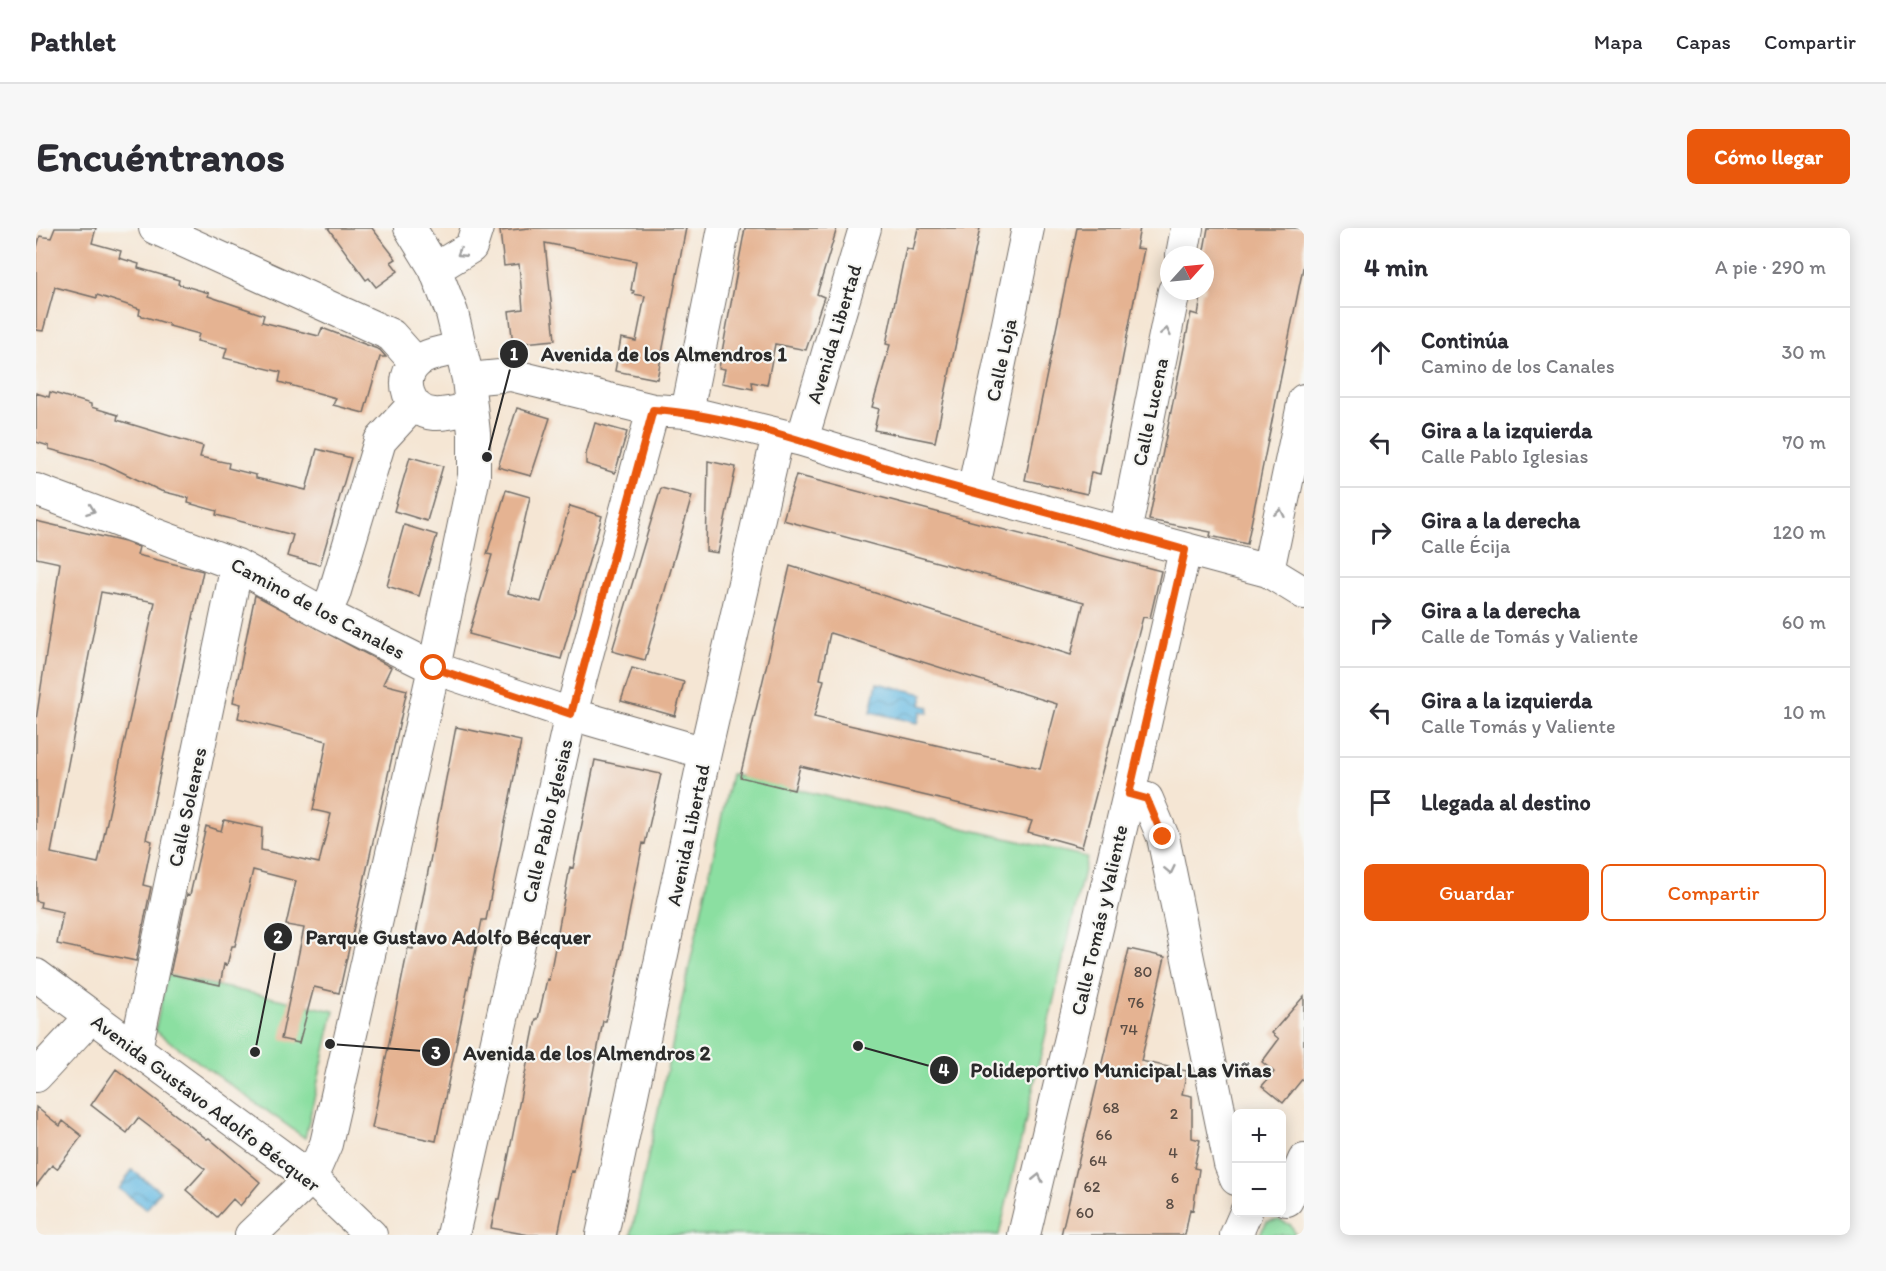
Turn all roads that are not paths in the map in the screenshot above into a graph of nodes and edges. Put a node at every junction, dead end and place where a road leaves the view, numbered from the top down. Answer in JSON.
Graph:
{"nodes":[{"id":1,"x":155,"y":228,"type":"edge"},
{"id":2,"x":410,"y":228,"type":"edge"},
{"id":3,"x":477,"y":228,"type":"edge"},
{"id":4,"x":724,"y":228,"type":"edge"},
{"id":5,"x":865,"y":228,"type":"edge"},
{"id":6,"x":1029,"y":228,"type":"edge"},
{"id":7,"x":1187,"y":228,"type":"edge"},
{"id":8,"x":1184,"y":246,"type":"edge"},
{"id":9,"x":435,"y":269,"type":"junction"},
{"id":10,"x":1172,"y":300,"type":"edge"},
{"id":11,"x":461,"y":348,"type":"junction"},
{"id":12,"x":416,"y":363,"type":"junction"},
{"id":13,"x":469,"y":394,"type":"junction"},
{"id":14,"x":1304,"y":400,"type":"edge"},
{"id":15,"x":414,"y":404,"type":"junction"},
{"id":16,"x":653,"y":410,"type":"junction"},
{"id":17,"x":687,"y":412,"type":"junction"},
{"id":18,"x":790,"y":438,"type":"junction"},
{"id":19,"x":36,"y":490,"type":"edge"},
{"id":20,"x":973,"y":492,"type":"junction"},
{"id":21,"x":1125,"y":533,"type":"junction"},
{"id":22,"x":1185,"y":550,"type":"junction"},
{"id":23,"x":237,"y":565,"type":"junction"},
{"id":24,"x":1268,"y":571,"type":"junction"},
{"id":25,"x":1304,"y":593,"type":"edge"},
{"id":26,"x":325,"y":614,"type":"junction"},
{"id":27,"x":434,"y":668,"type":"junction"},
{"id":28,"x":571,"y":714,"type":"junction"},
{"id":29,"x":705,"y":753,"type":"junction"},
{"id":30,"x":1129,"y":794,"type":"junction"},
{"id":31,"x":36,"y":975,"type":"edge"},
{"id":32,"x":91,"y":1017,"type":"junction"},
{"id":33,"x":136,"y":1049,"type":"junction"},
{"id":34,"x":36,"y":1076,"type":"edge"},
{"id":35,"x":1304,"y":1160,"type":"edge"},
{"id":36,"x":1232,"y":1169,"type":"edge"},
{"id":37,"x":311,"y":1178,"type":"junction"},
{"id":38,"x":1291,"y":1203,"type":"edge"},
{"id":39,"x":1244,"y":1217,"type":"edge"},
{"id":40,"x":251,"y":1235,"type":"edge"},
{"id":41,"x":371,"y":1235,"type":"edge"},
{"id":42,"x":453,"y":1235,"type":"edge"},
{"id":43,"x":602,"y":1235,"type":"edge"},
{"id":44,"x":1024,"y":1235,"type":"edge"},
{"id":45,"x":1236,"y":1235,"type":"edge"}],
"edges":[{"from":1,"to":12,"type":"street"},
{"from":2,"to":9,"type":"street"},
{"from":3,"to":9,"type":"street","one_way":true},
{"from":4,"to":17,"type":"street"},
{"from":5,"to":18,"type":"street","name":"Avenida Libertad"},
{"from":6,"to":20,"type":"street","name":"Calle Loja"},
{"from":7,"to":8,"type":"street"},
{"from":9,"to":11,"type":"street"},
{"from":21,"to":10,"type":"street","name":"Calle Lucena","one_way":true},
{"from":11,"to":12,"type":"street"},
{"from":11,"to":13,"type":"street"},
{"from":12,"to":15,"type":"street"},
{"from":13,"to":15,"type":"street"},
{"from":13,"to":16,"type":"street"},
{"from":13,"to":27,"type":"street"},
{"from":24,"to":14,"type":"street","one_way":true},
{"from":15,"to":26,"type":"street"},
{"from":16,"to":17,"type":"street"},
{"from":16,"to":28,"type":"street","name":"Calle Pablo Iglesias"},
{"from":17,"to":18,"type":"street"},
{"from":18,"to":20,"type":"street"},
{"from":18,"to":29,"type":"street","name":"Avenida Libertad"},
{"from":19,"to":23,"type":"street","name":"Camino de los Canales","one_way":true},
{"from":20,"to":21,"type":"street"},
{"from":21,"to":22,"type":"street"},
{"from":22,"to":24,"type":"street"},
{"from":22,"to":30,"type":"street"},
{"from":23,"to":26,"type":"street","name":"Camino de los Canales"},
{"from":23,"to":33,"type":"street","name":"Calle Soleares"},
{"from":24,"to":25,"type":"street"},
{"from":26,"to":27,"type":"street","name":"Camino de los Canales"},
{"from":27,"to":28,"type":"street","name":"Camino de los Canales"},
{"from":27,"to":37,"type":"street"},
{"from":28,"to":29,"type":"street","name":"Camino de los Canales"},
{"from":28,"to":42,"type":"street","name":"Calle Pablo Iglesias"},
{"from":29,"to":43,"type":"street","name":"Avenida Libertad"},
{"from":30,"to":36,"type":"street","name":"Calle Tomás y Valiente","one_way":true},
{"from":44,"to":30,"type":"street","name":"Calle Tomás y Valiente","one_way":true},
{"from":31,"to":32,"type":"street","name":"Avenida Gustavo Adolfo Bécquer"},
{"from":32,"to":33,"type":"street","name":"Avenida Gustavo Adolfo Bécquer"},
{"from":32,"to":34,"type":"street"},
{"from":33,"to":37,"type":"street","name":"Avenida Gustavo Adolfo Bécquer"},
{"from":35,"to":38,"type":"street"},
{"from":37,"to":40,"type":"street"},
{"from":37,"to":41,"type":"street","name":"Avenida Gustavo Adolfo Bécquer"},
{"from":39,"to":45,"type":"street"}]}
